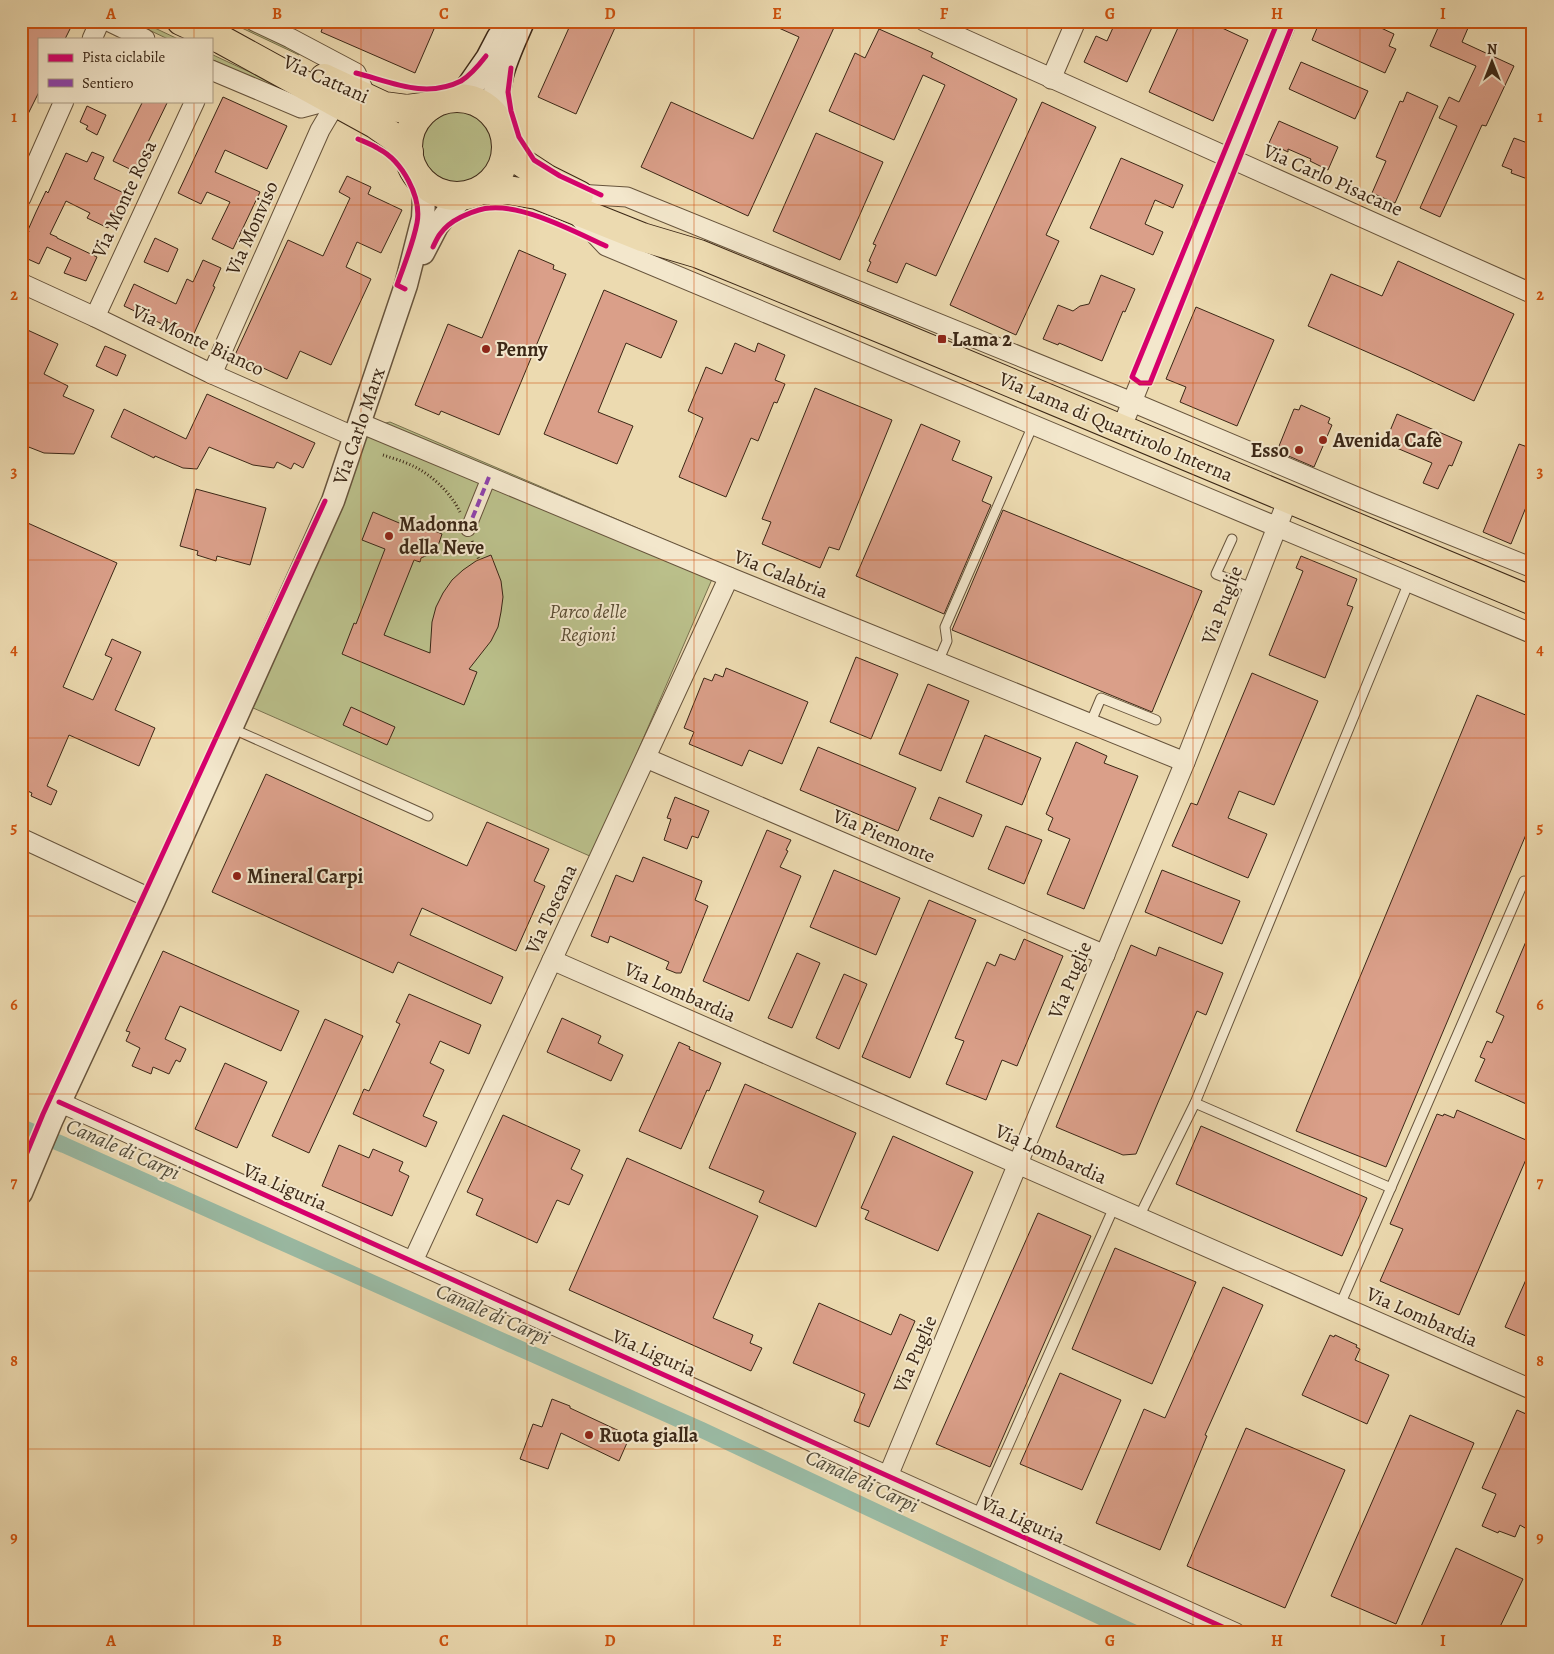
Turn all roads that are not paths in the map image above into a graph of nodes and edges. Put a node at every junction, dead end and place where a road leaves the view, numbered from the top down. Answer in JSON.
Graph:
{"nodes":[{"id":1,"x":100,"y":21,"type":"edge"},
{"id":2,"x":108,"y":21,"type":"edge"},
{"id":3,"x":181,"y":21,"type":"edge"},
{"id":4,"x":254,"y":21,"type":"edge"},
{"id":5,"x":508,"y":21,"type":"edge"},
{"id":6,"x":521,"y":21,"type":"edge"},
{"id":7,"x":924,"y":21,"type":"edge"},
{"id":8,"x":1076,"y":21,"type":"edge"},
{"id":9,"x":1287,"y":21,"type":"edge"},
{"id":10,"x":293,"y":30,"type":"edge"},
{"id":11,"x":92,"y":38,"type":"edge"},
{"id":12,"x":143,"y":38,"type":"edge"},
{"id":13,"x":222,"y":40,"type":"junction"},
{"id":14,"x":212,"y":70,"type":"edge"},
{"id":15,"x":1050,"y":79,"type":"junction"},
{"id":16,"x":366,"y":96,"type":"junction"},
{"id":17,"x":462,"y":98,"type":"junction"},
{"id":18,"x":333,"y":101,"type":"junction"},
{"id":19,"x":64,"y":102,"type":"edge"},
{"id":20,"x":195,"y":102,"type":"edge"},
{"id":21,"x":430,"y":106,"type":"junction"},
{"id":22,"x":502,"y":132,"type":"junction"},
{"id":23,"x":408,"y":152,"type":"junction"},
{"id":24,"x":1231,"y":160,"type":"junction"},
{"id":25,"x":422,"y":181,"type":"junction"},
{"id":26,"x":473,"y":193,"type":"junction"},
{"id":27,"x":21,"y":198,"type":"edge"},
{"id":28,"x":575,"y":202,"type":"junction"},
{"id":29,"x":21,"y":283,"type":"edge"},
{"id":30,"x":406,"y":285,"type":"junction"},
{"id":31,"x":1533,"y":294,"type":"edge"},
{"id":32,"x":95,"y":316,"type":"junction"},
{"id":33,"x":212,"y":374,"type":"junction"},
{"id":34,"x":1132,"y":402,"type":"junction"},
{"id":35,"x":1033,"y":425,"type":"junction"},
{"id":36,"x":1121,"y":429,"type":"junction"},
{"id":37,"x":358,"y":430,"type":"junction"},
{"id":38,"x":489,"y":477,"type":"junction"},
{"id":39,"x":1288,"y":499,"type":"junction"},
{"id":40,"x":1371,"y":503,"type":"junction"},
{"id":41,"x":1276,"y":527,"type":"junction"},
{"id":42,"x":468,"y":529,"type":"road end"},
{"id":43,"x":1232,"y":539,"type":"dead end"},
{"id":44,"x":1387,"y":541,"type":"junction"},
{"id":45,"x":1533,"y":568,"type":"edge"},
{"id":46,"x":729,"y":577,"type":"junction"},
{"id":47,"x":1409,"y":582,"type":"junction"},
{"id":48,"x":1252,"y":588,"type":"junction"},
{"id":49,"x":1533,"y":601,"type":"edge"},
{"id":50,"x":1533,"y":634,"type":"edge"},
{"id":51,"x":938,"y":662,"type":"junction"},
{"id":52,"x":1156,"y":720,"type":"dead end"},
{"id":53,"x":1090,"y":724,"type":"junction"},
{"id":54,"x":231,"y":728,"type":"junction"},
{"id":55,"x":646,"y":758,"type":"junction"},
{"id":56,"x":1185,"y":762,"type":"junction"},
{"id":57,"x":428,"y":816,"type":"dead end"},
{"id":58,"x":21,"y":838,"type":"edge"},
{"id":59,"x":1524,"y":881,"type":"dead end"},
{"id":60,"x":154,"y":900,"type":"junction"},
{"id":61,"x":1105,"y":955,"type":"junction"},
{"id":62,"x":552,"y":960,"type":"junction"},
{"id":63,"x":1195,"y":1103,"type":"junction"},
{"id":64,"x":55,"y":1110,"type":"junction"},
{"id":65,"x":1018,"y":1164,"type":"junction"},
{"id":66,"x":1391,"y":1188,"type":"junction"},
{"id":67,"x":21,"y":1193,"type":"edge"},
{"id":68,"x":1114,"y":1206,"type":"junction"},
{"id":69,"x":1139,"y":1217,"type":"junction"},
{"id":70,"x":413,"y":1261,"type":"junction"},
{"id":71,"x":1340,"y":1305,"type":"junction"},
{"id":72,"x":1533,"y":1390,"type":"edge"},
{"id":73,"x":888,"y":1476,"type":"junction"},
{"id":74,"x":977,"y":1516,"type":"junction"},
{"id":75,"x":1236,"y":1633,"type":"edge"}],
"edges":[{"from":1,"to":11,"type":"street"},
{"from":2,"to":12,"type":"street"},
{"from":3,"to":13,"type":"main road","name":"Via Cattani"},
{"from":4,"to":10,"type":"street"},
{"from":5,"to":17,"type":"main road"},
{"from":6,"to":22,"type":"main road","name":"Via Carlo Marx"},
{"from":7,"to":15,"type":"street","name":"Via Carlo Pisacane"},
{"from":8,"to":15,"type":"street"},
{"from":9,"to":24,"type":"street"},
{"from":10,"to":16,"type":"street"},
{"from":13,"to":16,"type":"main road","name":"Via Cattani"},
{"from":13,"to":18,"type":"main road","name":"Via Cattani"},
{"from":14,"to":18,"type":"street"},
{"from":15,"to":24,"type":"street","name":"Via Carlo Pisacane"},
{"from":16,"to":21,"type":"main road","name":"Via Cattani"},
{"from":17,"to":21,"type":"main road"},
{"from":17,"to":22,"type":"main road"},
{"from":18,"to":23,"type":"main road","name":"Via Cattani"},
{"from":18,"to":33,"type":"street","name":"Via Monviso"},
{"from":19,"to":27,"type":"street"},
{"from":20,"to":32,"type":"street","name":"Via Monte Rosa"},
{"from":21,"to":23,"type":"main road"},
{"from":22,"to":26,"type":"main road","name":"Via Carlo Marx"},
{"from":22,"to":28,"type":"main road","name":"Via Lama di Quartirolo Interna"},
{"from":23,"to":25,"type":"main road","name":"Via Carlo Marx"},
{"from":24,"to":31,"type":"street","name":"Via Carlo Pisacane"},
{"from":24,"to":34,"type":"street"},
{"from":25,"to":26,"type":"main road"},
{"from":25,"to":30,"type":"street","name":"Via Carlo Marx"},
{"from":26,"to":28,"type":"main road","name":"Via Lama di Quartirolo Interna"},
{"from":26,"to":30,"type":"street","name":"Via Carlo Marx"},
{"from":28,"to":34,"type":"street"},
{"from":28,"to":35,"type":"street"},
{"from":28,"to":36,"type":"main road","name":"Via Lama di Quartirolo Interna"},
{"from":29,"to":32,"type":"street","name":"Via Monte Bianco"},
{"from":30,"to":37,"type":"street","name":"Via Carlo Marx"},
{"from":32,"to":33,"type":"street","name":"Via Monte Bianco"},
{"from":33,"to":37,"type":"street","name":"Via Monte Bianco"},
{"from":34,"to":36,"type":"street"},
{"from":34,"to":40,"type":"street"},
{"from":35,"to":41,"type":"street"},
{"from":35,"to":51,"type":"lane"},
{"from":36,"to":39,"type":"main road","name":"Via Lama di Quartirolo Interna"},
{"from":37,"to":38,"type":"street","name":"Via Calabria"},
{"from":37,"to":54,"type":"street","name":"Via Carlo Marx"},
{"from":38,"to":42,"type":"street"},
{"from":38,"to":46,"type":"street","name":"Via Calabria"},
{"from":39,"to":41,"type":"street","name":"Via Puglie"},
{"from":39,"to":44,"type":"main road","name":"Via Lama di Quartirolo Interna"},
{"from":40,"to":44,"type":"street"},
{"from":40,"to":45,"type":"street"},
{"from":41,"to":47,"type":"street"},
{"from":41,"to":48,"type":"street","name":"Via Puglie"},
{"from":43,"to":48,"type":"lane"},
{"from":44,"to":49,"type":"main road","name":"Via Lama di Quartirolo Interna"},
{"from":46,"to":51,"type":"street","name":"Via Calabria"},
{"from":46,"to":55,"type":"street","name":"Via Toscana"},
{"from":47,"to":50,"type":"street"},
{"from":47,"to":63,"type":"lane"},
{"from":48,"to":56,"type":"street","name":"Via Puglie"},
{"from":51,"to":53,"type":"street","name":"Via Calabria"},
{"from":52,"to":53,"type":"lane"},
{"from":53,"to":56,"type":"street","name":"Via Calabria"},
{"from":54,"to":57,"type":"lane"},
{"from":54,"to":60,"type":"street","name":"Via Carlo Marx"},
{"from":55,"to":61,"type":"street","name":"Via Piemonte"},
{"from":55,"to":62,"type":"street","name":"Via Toscana"},
{"from":56,"to":61,"type":"street","name":"Via Puglie"},
{"from":58,"to":60,"type":"street"},
{"from":59,"to":66,"type":"lane"},
{"from":60,"to":64,"type":"street","name":"Via Carlo Marx"},
{"from":61,"to":65,"type":"street","name":"Via Puglie"},
{"from":62,"to":65,"type":"street","name":"Via Lombardia"},
{"from":62,"to":70,"type":"street","name":"Via Toscana"},
{"from":63,"to":66,"type":"lane"},
{"from":63,"to":69,"type":"lane"},
{"from":64,"to":67,"type":"street","name":"Via Carlo Marx"},
{"from":64,"to":70,"type":"street","name":"Via Liguria"},
{"from":65,"to":68,"type":"street","name":"Via Lombardia"},
{"from":65,"to":73,"type":"street","name":"Via Puglie"},
{"from":66,"to":71,"type":"lane"},
{"from":68,"to":69,"type":"street","name":"Via Lombardia"},
{"from":68,"to":74,"type":"lane"},
{"from":69,"to":71,"type":"street","name":"Via Lombardia"},
{"from":70,"to":73,"type":"street","name":"Via Liguria"},
{"from":71,"to":72,"type":"street","name":"Via Lombardia"},
{"from":73,"to":74,"type":"street","name":"Via Liguria"},
{"from":74,"to":75,"type":"street","name":"Via Liguria"}]}
